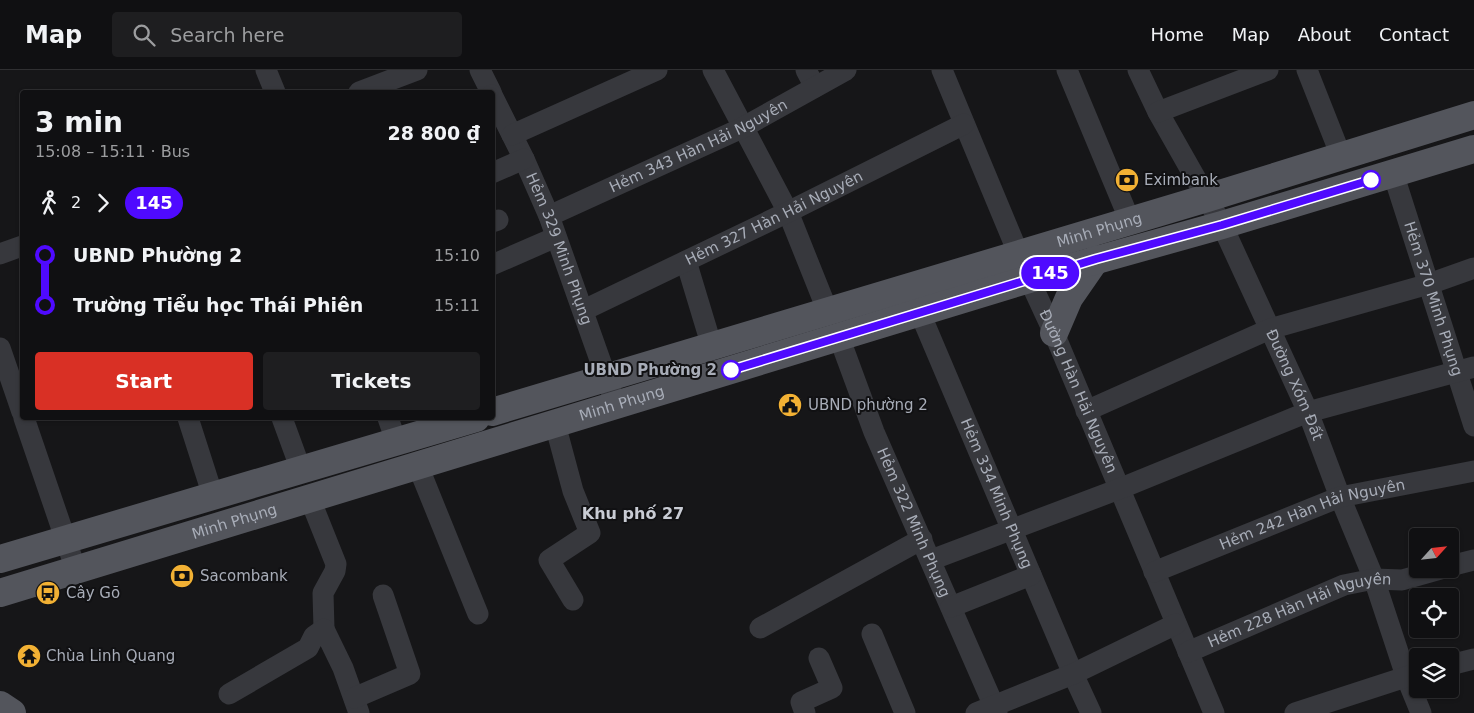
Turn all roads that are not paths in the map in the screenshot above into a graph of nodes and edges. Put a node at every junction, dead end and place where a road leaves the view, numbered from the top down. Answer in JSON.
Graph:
{"nodes":[{"id":1,"x":266,"y":70,"type":"edge"},
{"id":2,"x":417,"y":70,"type":"edge"},
{"id":3,"x":480,"y":70,"type":"edge"},
{"id":4,"x":657,"y":70,"type":"edge"},
{"id":5,"x":713,"y":70,"type":"edge"},
{"id":6,"x":846,"y":70,"type":"edge"},
{"id":7,"x":942,"y":70,"type":"edge"},
{"id":8,"x":1067,"y":70,"type":"edge"},
{"id":9,"x":1138,"y":70,"type":"edge"},
{"id":10,"x":1268,"y":70,"type":"edge"},
{"id":11,"x":1306,"y":70,"type":"edge"},
{"id":12,"x":810,"y":79,"type":"edge"},
{"id":13,"x":273,"y":90,"type":"edge"},
{"id":14,"x":364,"y":90,"type":"edge"},
{"id":15,"x":490,"y":90,"type":"edge"},
{"id":16,"x":495,"y":100,"type":"edge"},
{"id":17,"x":1158,"y":112,"type":"junction"},
{"id":18,"x":1474,"y":115,"type":"edge"},
{"id":19,"x":964,"y":124,"type":"junction"},
{"id":20,"x":742,"y":128,"type":"junction"},
{"id":21,"x":512,"y":135,"type":"junction"},
{"id":22,"x":1474,"y":149,"type":"edge"},
{"id":23,"x":1341,"y":156,"type":"junction"},
{"id":24,"x":524,"y":159,"type":"junction"},
{"id":25,"x":495,"y":172,"type":"edge"},
{"id":26,"x":1393,"y":173,"type":"junction"},
{"id":27,"x":1207,"y":198,"type":"junction"},
{"id":28,"x":788,"y":212,"type":"junction"},
{"id":29,"x":549,"y":216,"type":"junction"},
{"id":30,"x":1130,"y":221,"type":"junction"},
{"id":31,"x":1222,"y":225,"type":"junction"},
{"id":32,"x":556,"y":238,"type":"junction"},
{"id":33,"x":20,"y":247,"type":"edge"},
{"id":34,"x":0,"y":254,"type":"edge"},
{"id":35,"x":1019,"y":255,"type":"junction"},
{"id":36,"x":1096,"y":259,"type":"junction"},
{"id":37,"x":686,"y":261,"type":"junction"},
{"id":38,"x":495,"y":264,"type":"edge"},
{"id":39,"x":1474,"y":268,"type":"edge"},
{"id":40,"x":1029,"y":280,"type":"junction"},
{"id":41,"x":1430,"y":284,"type":"junction"},
{"id":42,"x":584,"y":310,"type":"junction"},
{"id":43,"x":828,"y":312,"type":"junction"},
{"id":44,"x":920,"y":313,"type":"junction"},
{"id":45,"x":1270,"y":329,"type":"junction"},
{"id":46,"x":1054,"y":333,"type":"junction"},
{"id":47,"x":839,"y":338,"type":"junction"},
{"id":48,"x":712,"y":347,"type":"junction"},
{"id":49,"x":0,"y":348,"type":"edge"},
{"id":50,"x":1466,"y":369,"type":"edge"},
{"id":51,"x":606,"y":378,"type":"junction"},
{"id":52,"x":6,"y":383,"type":"edge"},
{"id":53,"x":616,"y":405,"type":"junction"},
{"id":54,"x":20,"y":408,"type":"edge"},
{"id":55,"x":495,"y":411,"type":"edge"},
{"id":56,"x":1086,"y":411,"type":"junction"},
{"id":57,"x":1308,"y":412,"type":"junction"},
{"id":58,"x":25,"y":420,"type":"edge"},
{"id":59,"x":189,"y":420,"type":"edge"},
{"id":60,"x":283,"y":420,"type":"edge"},
{"id":61,"x":456,"y":420,"type":"edge"},
{"id":62,"x":556,"y":424,"type":"junction"},
{"id":63,"x":1474,"y":426,"type":"edge"},
{"id":64,"x":392,"y":429,"type":"edge"},
{"id":65,"x":418,"y":466,"type":"junction"},
{"id":66,"x":300,"y":470,"type":"junction"},
{"id":67,"x":1474,"y":471,"type":"edge"},
{"id":68,"x":1119,"y":488,"type":"junction"},
{"id":69,"x":213,"y":496,"type":"junction"},
{"id":70,"x":1340,"y":497,"type":"junction"},
{"id":71,"x":310,"y":499,"type":"junction"},
{"id":72,"x":1012,"y":529,"type":"junction"},
{"id":73,"x":922,"y":539,"type":"junction"},
{"id":74,"x":66,"y":541,"type":"junction"},
{"id":75,"x":0,"y":559,"type":"edge"},
{"id":76,"x":931,"y":560,"type":"junction"},
{"id":77,"x":1474,"y":560,"type":"edge"},
{"id":78,"x":1459,"y":564,"type":"edge"},
{"id":79,"x":76,"y":570,"type":"junction"},
{"id":80,"x":1154,"y":572,"type":"junction"},
{"id":81,"x":1031,"y":575,"type":"junction"},
{"id":82,"x":1409,"y":578,"type":"edge"},
{"id":83,"x":1374,"y":579,"type":"junction"},
{"id":84,"x":0,"y":593,"type":"edge"},
{"id":85,"x":383,"y":595,"type":"dead end"},
{"id":86,"x":573,"y":600,"type":"dead end"},
{"id":87,"x":951,"y":607,"type":"junction"},
{"id":88,"x":478,"y":614,"type":"dead end"},
{"id":89,"x":1176,"y":624,"type":"junction"},
{"id":90,"x":760,"y":628,"type":"dead end"},
{"id":91,"x":324,"y":629,"type":"junction"},
{"id":92,"x":872,"y":634,"type":"dead end"},
{"id":93,"x":1188,"y":652,"type":"junction"},
{"id":94,"x":819,"y":658,"type":"dead end"},
{"id":95,"x":1474,"y":659,"type":"edge"},
{"id":96,"x":1459,"y":663,"type":"edge"},
{"id":97,"x":1409,"y":666,"type":"edge"},
{"id":98,"x":1073,"y":674,"type":"junction"},
{"id":99,"x":1409,"y":675,"type":"edge"},
{"id":100,"x":228,"y":694,"type":"dead end"},
{"id":101,"x":1418,"y":698,"type":"edge"},
{"id":102,"x":0,"y":705,"type":"edge"},
{"id":103,"x":357,"y":706,"type":"edge"},
{"id":104,"x":989,"y":710,"type":"edge"},
{"id":105,"x":12,"y":713,"type":"edge"},
{"id":106,"x":805,"y":713,"type":"edge"},
{"id":107,"x":905,"y":713,"type":"edge"},
{"id":108,"x":1091,"y":713,"type":"edge"},
{"id":109,"x":1214,"y":713,"type":"edge"},
{"id":110,"x":1295,"y":713,"type":"edge"},
{"id":111,"x":1421,"y":713,"type":"edge"}],
"edges":[{"from":1,"to":13,"type":"street"},
{"from":2,"to":14,"type":"street"},
{"from":3,"to":15,"type":"street","name":"Hẻm 329 Minh Phụng"},
{"from":4,"to":21,"type":"street"},
{"from":5,"to":20,"type":"street"},
{"from":6,"to":12,"type":"street","name":"Hẻm 343 Hàn Hải Nguyên"},
{"from":7,"to":19,"type":"street","name":"Đường Hàn Hải Nguyên"},
{"from":8,"to":30,"type":"street"},
{"from":9,"to":17,"type":"street","name":"Đường Xóm Đất"},
{"from":10,"to":17,"type":"street"},
{"from":11,"to":23,"type":"street"},
{"from":12,"to":20,"type":"street","name":"Hẻm 343 Hàn Hải Nguyên"},
{"from":16,"to":21,"type":"street","name":"Hẻm 329 Minh Phụng"},
{"from":17,"to":27,"type":"street","name":"Đường Xóm Đất"},
{"from":18,"to":23,"type":"main road","name":"Minh Phụng"},
{"from":19,"to":28,"type":"street","name":"Hẻm 327 Hàn Hải Nguyên"},
{"from":19,"to":35,"type":"street","name":"Đường Hàn Hải Nguyên"},
{"from":20,"to":28,"type":"street"},
{"from":20,"to":29,"type":"street","name":"Hẻm 343 Hàn Hải Nguyên"},
{"from":21,"to":24,"type":"street","name":"Hẻm 329 Minh Phụng"},
{"from":22,"to":26,"type":"main road","name":"Minh Phụng"},
{"from":23,"to":27,"type":"main road","name":"Minh Phụng"},
{"from":24,"to":25,"type":"street"},
{"from":24,"to":29,"type":"street","name":"Hẻm 329 Minh Phụng"},
{"from":26,"to":31,"type":"main road","name":"Minh Phụng"},
{"from":26,"to":41,"type":"street","name":"Hẻm 370 Minh Phụng"},
{"from":27,"to":30,"type":"main road","name":"Minh Phụng"},
{"from":27,"to":31,"type":"street","name":"Đường Xóm Đất"},
{"from":28,"to":37,"type":"street","name":"Hẻm 327 Hàn Hải Nguyên"},
{"from":28,"to":43,"type":"street"},
{"from":29,"to":32,"type":"street","name":"Hẻm 329 Minh Phụng"},
{"from":30,"to":35,"type":"main road","name":"Minh Phụng"},
{"from":31,"to":36,"type":"main road","name":"Minh Phụng"},
{"from":31,"to":45,"type":"street","name":"Đường Xóm Đất"},
{"from":32,"to":38,"type":"street"},
{"from":32,"to":42,"type":"street","name":"Hẻm 329 Minh Phụng"},
{"from":33,"to":34,"type":"street"},
{"from":35,"to":40,"type":"street","name":"Đường Hàn Hải Nguyên"},
{"from":35,"to":43,"type":"main road","name":"Minh Phụng"},
{"from":36,"to":40,"type":"main road","name":"Minh Phụng"},
{"from":36,"to":46,"type":"main road"},
{"from":37,"to":42,"type":"street","name":"Hẻm 327 Hàn Hải Nguyên"},
{"from":37,"to":48,"type":"street"},
{"from":39,"to":41,"type":"street"},
{"from":40,"to":44,"type":"main road","name":"Minh Phụng"},
{"from":40,"to":46,"type":"street","name":"Đường Hàn Hải Nguyên"},
{"from":41,"to":45,"type":"street"},
{"from":41,"to":50,"type":"street","name":"Hẻm 370 Minh Phụng"},
{"from":42,"to":51,"type":"street","name":"Hẻm 329 Minh Phụng"},
{"from":43,"to":48,"type":"main road","name":"Minh Phụng"},
{"from":44,"to":47,"type":"main road","name":"Minh Phụng"},
{"from":44,"to":72,"type":"street","name":"Hẻm 334 Minh Phụng"},
{"from":45,"to":56,"type":"street"},
{"from":45,"to":57,"type":"street","name":"Đường Xóm Đất"},
{"from":46,"to":56,"type":"street","name":"Đường Hàn Hải Nguyên"},
{"from":47,"to":53,"type":"main road","name":"Minh Phụng"},
{"from":47,"to":73,"type":"street","name":"Hẻm 322 Minh Phụng"},
{"from":48,"to":51,"type":"main road","name":"Minh Phụng"},
{"from":49,"to":52,"type":"street"},
{"from":50,"to":57,"type":"street"},
{"from":50,"to":63,"type":"street","name":"Hẻm 370 Minh Phụng"},
{"from":51,"to":53,"type":"street","name":"Hẻm 329 Minh Phụng"},
{"from":51,"to":55,"type":"main road","name":"Minh Phụng"},
{"from":52,"to":54,"type":"street"},
{"from":53,"to":62,"type":"main road","name":"Minh Phụng"},
{"from":56,"to":68,"type":"street","name":"Đường Hàn Hải Nguyên"},
{"from":57,"to":68,"type":"street"},
{"from":57,"to":70,"type":"street","name":"Đường Xóm Đất"},
{"from":58,"to":74,"type":"street"},
{"from":59,"to":69,"type":"street"},
{"from":60,"to":66,"type":"street"},
{"from":61,"to":64,"type":"main road","name":"Minh Phụng"},
{"from":62,"to":65,"type":"main road","name":"Minh Phụng"},
{"from":62,"to":86,"type":"street"},
{"from":64,"to":66,"type":"main road","name":"Minh Phụng"},
{"from":65,"to":71,"type":"main road","name":"Minh Phụng"},
{"from":65,"to":88,"type":"street"},
{"from":66,"to":69,"type":"main road","name":"Minh Phụng"},
{"from":67,"to":70,"type":"street","name":"Hẻm 242 Hàn Hải Nguyên"},
{"from":68,"to":72,"type":"street"},
{"from":68,"to":80,"type":"street","name":"Đường Hàn Hải Nguyên"},
{"from":69,"to":74,"type":"main road","name":"Minh Phụng"},
{"from":70,"to":80,"type":"street","name":"Hẻm 242 Hàn Hải Nguyên"},
{"from":70,"to":83,"type":"street","name":"Đường Xóm Đất"},
{"from":71,"to":79,"type":"main road","name":"Minh Phụng"},
{"from":71,"to":91,"type":"street"},
{"from":72,"to":76,"type":"street"},
{"from":72,"to":81,"type":"street","name":"Hẻm 334 Minh Phụng"},
{"from":73,"to":76,"type":"street","name":"Hẻm 322 Minh Phụng"},
{"from":73,"to":90,"type":"street"},
{"from":74,"to":75,"type":"main road","name":"Minh Phụng"},
{"from":74,"to":79,"type":"street"},
{"from":76,"to":87,"type":"street","name":"Hẻm 322 Minh Phụng"},
{"from":77,"to":78,"type":"street"},
{"from":79,"to":84,"type":"main road","name":"Minh Phụng"},
{"from":80,"to":89,"type":"street","name":"Đường Hàn Hải Nguyên"},
{"from":81,"to":87,"type":"street"},
{"from":81,"to":98,"type":"street","name":"Hẻm 334 Minh Phụng"},
{"from":82,"to":83,"type":"street","name":"Hẻm 228 Hàn Hải Nguyên"},
{"from":83,"to":93,"type":"street","name":"Hẻm 228 Hàn Hải Nguyên"},
{"from":83,"to":97,"type":"street","name":"Đường Xóm Đất"},
{"from":85,"to":103,"type":"street"},
{"from":87,"to":104,"type":"street","name":"Hẻm 322 Minh Phụng"},
{"from":89,"to":93,"type":"street","name":"Đường Hàn Hải Nguyên"},
{"from":89,"to":98,"type":"street"},
{"from":91,"to":100,"type":"street"},
{"from":91,"to":103,"type":"street"},
{"from":92,"to":107,"type":"street"},
{"from":93,"to":109,"type":"street","name":"Đường Hàn Hải Nguyên"},
{"from":94,"to":106,"type":"street"},
{"from":95,"to":96,"type":"street"},
{"from":98,"to":104,"type":"street"},
{"from":98,"to":108,"type":"street","name":"Hẻm 334 Minh Phụng"},
{"from":99,"to":110,"type":"street"},
{"from":101,"to":111,"type":"street","name":"Đường Xóm Đất"},
{"from":102,"to":105,"type":"main road"}]}
